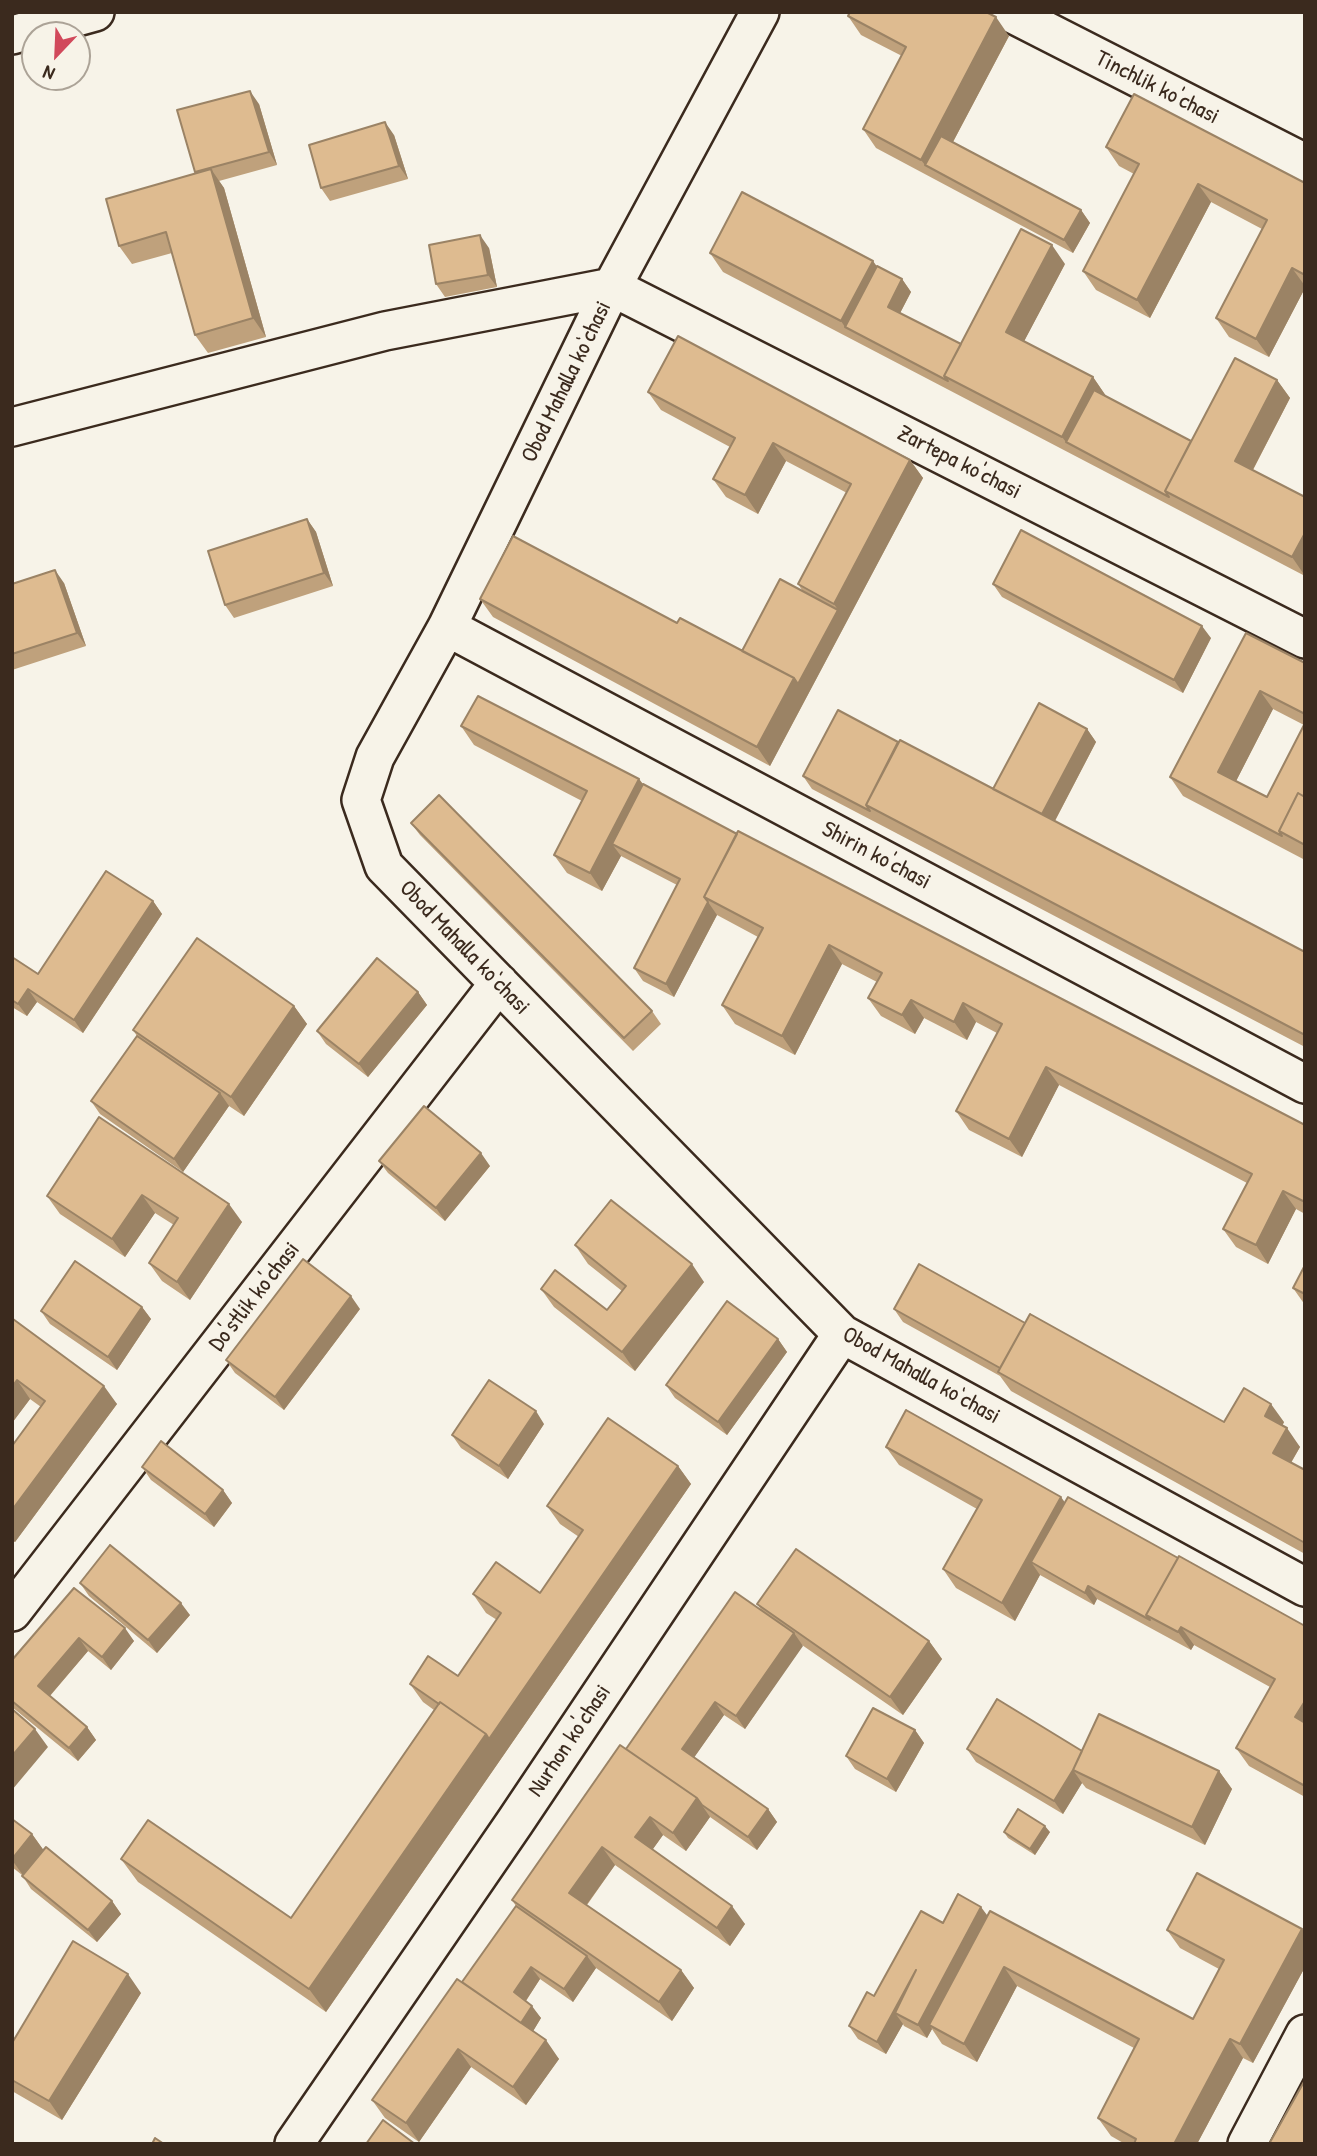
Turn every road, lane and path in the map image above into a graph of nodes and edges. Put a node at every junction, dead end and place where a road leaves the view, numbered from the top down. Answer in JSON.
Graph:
{"nodes":[{"id":1,"x":94,"y":12,"type":"edge"},
{"id":2,"x":760,"y":12,"type":"edge"},
{"id":3,"x":1009,"y":12,"type":"edge"},
{"id":4,"x":12,"y":35,"type":"edge"},
{"id":5,"x":1305,"y":163,"type":"edge"},
{"id":6,"x":612,"y":287,"type":"junction"},
{"id":7,"x":12,"y":427,"type":"edge"},
{"id":8,"x":447,"y":628,"type":"junction"},
{"id":9,"x":1305,"y":639,"type":"edge"},
{"id":10,"x":499,"y":983,"type":"junction"},
{"id":11,"x":1305,"y":1084,"type":"edge"},
{"id":12,"x":842,"y":1334,"type":"junction"},
{"id":13,"x":1305,"y":1587,"type":"edge"},
{"id":14,"x":12,"y":1612,"type":"edge"},
{"id":15,"x":1305,"y":2034,"type":"edge"},
{"id":16,"x":294,"y":2144,"type":"edge"},
{"id":17,"x":1247,"y":2144,"type":"edge"}],
"edges":[{"from":1,"to":4,"type":"street"},
{"from":2,"to":6,"type":"street","name":"Obod Mahalla ko‘chasi"},
{"from":3,"to":5,"type":"street","name":"Tinchlik ko'chasi"},
{"from":6,"to":7,"type":"street"},
{"from":6,"to":8,"type":"street","name":"Obod Mahalla ko‘chasi"},
{"from":6,"to":9,"type":"street","name":"Zartepa ko'chasi"},
{"from":8,"to":10,"type":"street","name":"Obod Mahalla ko‘chasi"},
{"from":8,"to":11,"type":"street","name":"Shirin ko'chasi"},
{"from":10,"to":12,"type":"street","name":"Obod Mahalla ko‘chasi"},
{"from":10,"to":14,"type":"street","name":"Do'stlik ko'chasi"},
{"from":12,"to":13,"type":"street","name":"Obod Mahalla ko‘chasi"},
{"from":12,"to":16,"type":"street","name":"Nurhon ko'chasi"},
{"from":15,"to":17,"type":"street"}]}
